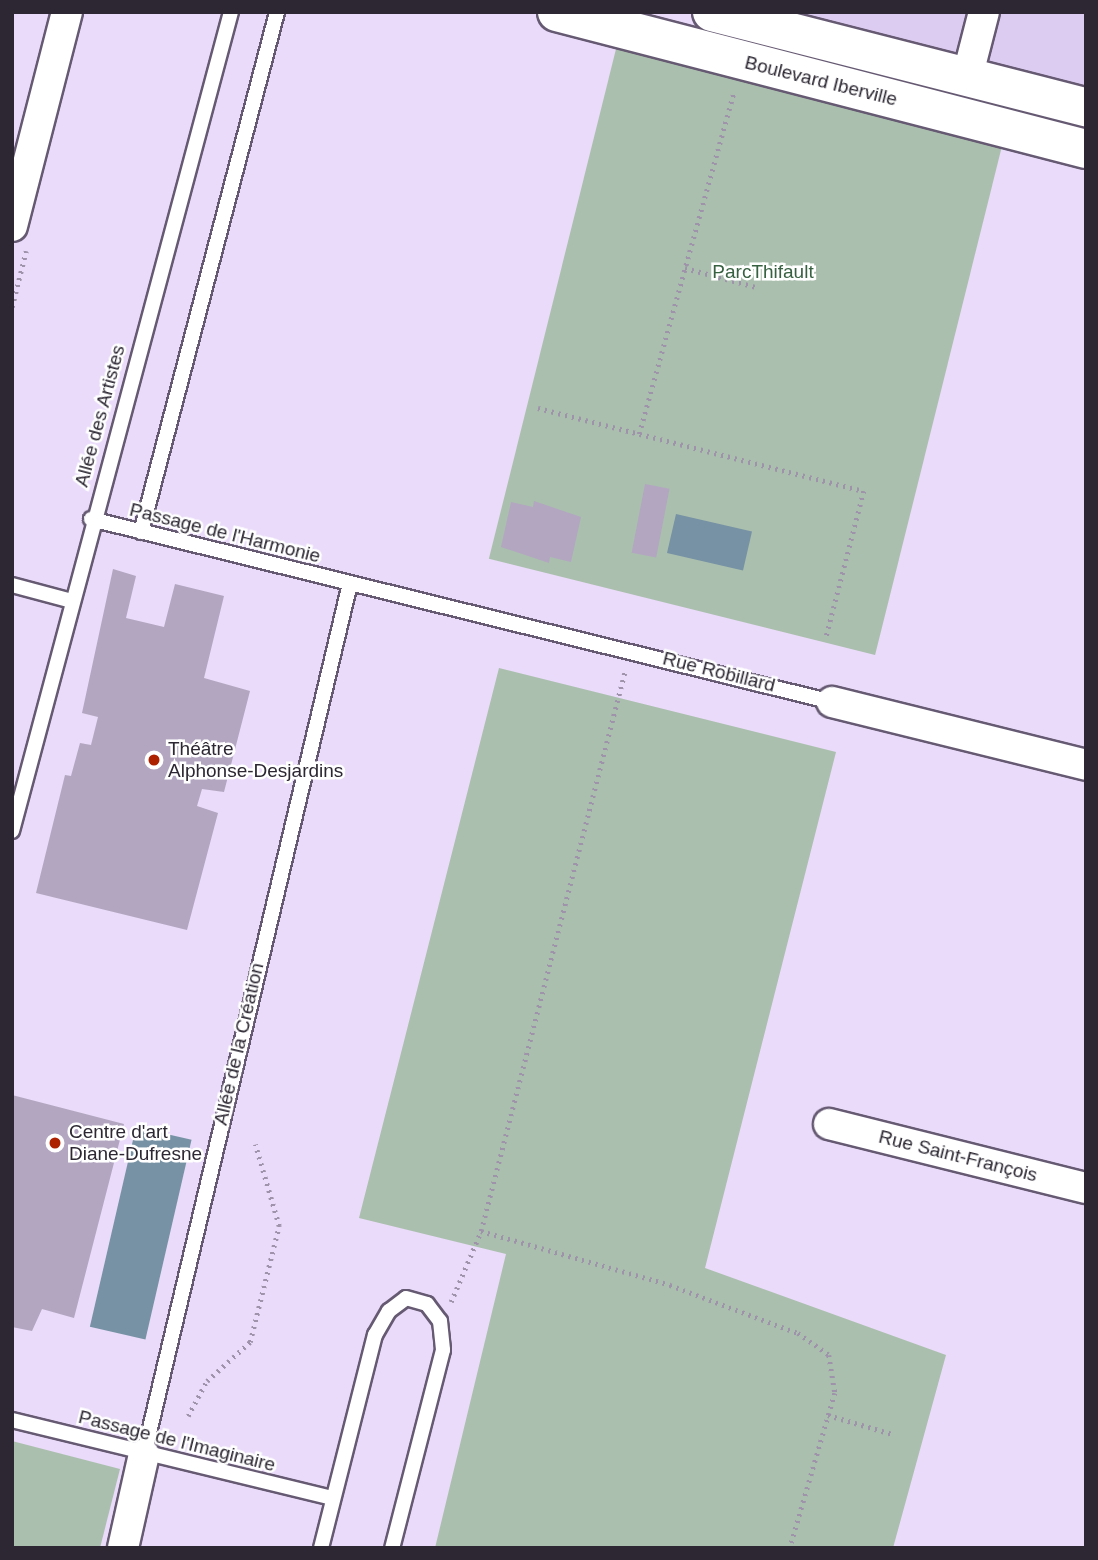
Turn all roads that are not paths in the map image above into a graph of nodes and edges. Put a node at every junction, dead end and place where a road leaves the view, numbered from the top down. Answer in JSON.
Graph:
{"nodes":[{"id":1,"x":67,"y":12,"type":"edge"},
{"id":2,"x":231,"y":12,"type":"edge"},
{"id":3,"x":277,"y":12,"type":"edge"},
{"id":4,"x":557,"y":12,"type":"edge"},
{"id":5,"x":712,"y":12,"type":"edge"},
{"id":6,"x":984,"y":12,"type":"edge"},
{"id":7,"x":660,"y":26,"type":"edge"},
{"id":8,"x":967,"y":78,"type":"junction"},
{"id":9,"x":1086,"y":107,"type":"edge"},
{"id":10,"x":1086,"y":149,"type":"edge"},
{"id":11,"x":12,"y":226,"type":"edge"},
{"id":12,"x":91,"y":520,"type":"junction"},
{"id":13,"x":141,"y":533,"type":"junction"},
{"id":14,"x":351,"y":583,"type":"junction"},
{"id":15,"x":12,"y":585,"type":"edge"},
{"id":16,"x":72,"y":601,"type":"junction"},
{"id":17,"x":832,"y":702,"type":"joint"},
{"id":18,"x":1086,"y":765,"type":"edge"},
{"id":19,"x":12,"y":831,"type":"edge"},
{"id":20,"x":829,"y":1124,"type":"dead end"},
{"id":21,"x":1086,"y":1188,"type":"edge"},
{"id":22,"x":12,"y":1420,"type":"edge"},
{"id":23,"x":144,"y":1454,"type":"junction"},
{"id":24,"x":333,"y":1498,"type":"junction"},
{"id":25,"x":123,"y":1548,"type":"edge"},
{"id":26,"x":321,"y":1548,"type":"edge"},
{"id":27,"x":392,"y":1548,"type":"edge"}],
"edges":[{"from":1,"to":11,"type":"street"},
{"from":2,"to":12,"type":"lane","name":"Allée des Artistes"},
{"from":3,"to":13,"type":"lane"},
{"from":4,"to":7,"type":"street","name":"Boulevard Iberville"},
{"from":5,"to":8,"type":"street","name":"Boulevard Iberville"},
{"from":6,"to":8,"type":"street"},
{"from":7,"to":10,"type":"street","name":"Boulevard Iberville"},
{"from":8,"to":9,"type":"street","name":"Boulevard Iberville"},
{"from":12,"to":13,"type":"lane","name":"Passage de l'Harmonie"},
{"from":12,"to":16,"type":"lane","name":"Allée des Artistes"},
{"from":13,"to":14,"type":"lane","name":"Passage de l'Harmonie"},
{"from":14,"to":17,"type":"lane","name":"Rue Robillard"},
{"from":14,"to":23,"type":"lane","name":"Allée de la Création"},
{"from":15,"to":16,"type":"lane"},
{"from":16,"to":19,"type":"lane","name":"Allée des Artistes"},
{"from":17,"to":18,"type":"street","name":"Rue Robillard"},
{"from":20,"to":21,"type":"street","name":"Rue Saint-François"},
{"from":22,"to":23,"type":"lane","name":"Passage de l'Imaginaire"},
{"from":23,"to":24,"type":"lane","name":"Passage de l'Imaginaire"},
{"from":23,"to":25,"type":"street","name":"Allée de la Création"},
{"from":24,"to":26,"type":"lane"},
{"from":24,"to":27,"type":"lane"}]}
